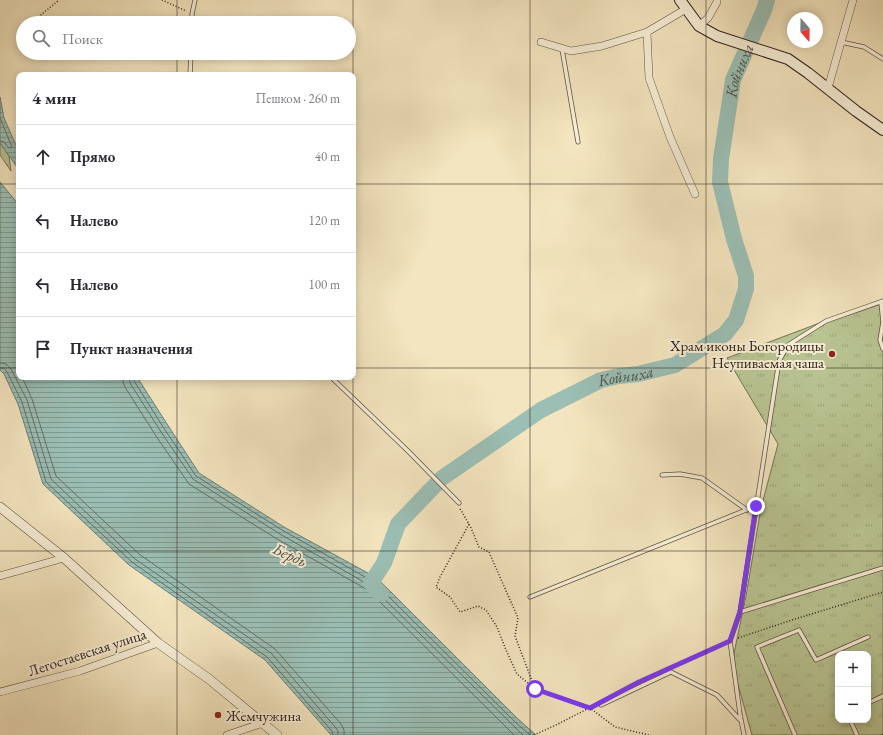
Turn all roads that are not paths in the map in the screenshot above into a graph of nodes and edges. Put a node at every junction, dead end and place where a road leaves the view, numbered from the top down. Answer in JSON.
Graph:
{"nodes":[{"id":1,"x":195,"y":0,"type":"edge"},
{"id":2,"x":680,"y":0,"type":"edge"},
{"id":3,"x":717,"y":0,"type":"edge"},
{"id":4,"x":853,"y":0,"type":"edge"},
{"id":5,"x":686,"y":9,"type":"junction"},
{"id":6,"x":192,"y":16,"type":"edge"},
{"id":7,"x":700,"y":26,"type":"junction"},
{"id":8,"x":647,"y":32,"type":"junction"},
{"id":9,"x":541,"y":42,"type":"dead end"},
{"id":10,"x":841,"y":42,"type":"junction"},
{"id":11,"x":562,"y":49,"type":"junction"},
{"id":12,"x":883,"y":59,"type":"edge"},
{"id":13,"x":191,"y":60,"type":"edge"},
{"id":14,"x":190,"y":72,"type":"edge"},
{"id":15,"x":828,"y":88,"type":"junction"},
{"id":16,"x":883,"y":130,"type":"edge"},
{"id":17,"x":578,"y":142,"type":"dead end"},
{"id":18,"x":695,"y":194,"type":"dead end"},
{"id":19,"x":882,"y":302,"type":"edge"},
{"id":20,"x":883,"y":350,"type":"edge"},
{"id":21,"x":334,"y":380,"type":"edge"},
{"id":22,"x":662,"y":476,"type":"dead end"},
{"id":23,"x":459,"y":503,"type":"road end"},
{"id":24,"x":756,"y":506,"type":"junction"},
{"id":25,"x":0,"y":507,"type":"edge"},
{"id":26,"x":747,"y":510,"type":"junction"},
{"id":27,"x":64,"y":558,"type":"junction"},
{"id":28,"x":883,"y":568,"type":"edge"},
{"id":29,"x":0,"y":576,"type":"edge"},
{"id":30,"x":530,"y":597,"type":"dead end"},
{"id":31,"x":740,"y":612,"type":"junction"},
{"id":32,"x":868,"y":637,"type":"dead end"},
{"id":33,"x":158,"y":642,"type":"junction"},
{"id":34,"x":0,"y":692,"type":"edge"},
{"id":35,"x":883,"y":696,"type":"edge"},
{"id":36,"x":871,"y":702,"type":"edge"},
{"id":37,"x":599,"y":705,"type":"road end"},
{"id":38,"x":741,"y":721,"type":"junction"},
{"id":39,"x":851,"y":723,"type":"edge"},
{"id":40,"x":263,"y":724,"type":"junction"},
{"id":41,"x":227,"y":735,"type":"edge"},
{"id":42,"x":276,"y":735,"type":"edge"},
{"id":43,"x":744,"y":735,"type":"edge"},
{"id":44,"x":795,"y":735,"type":"edge"},
{"id":45,"x":856,"y":735,"type":"edge"}],
"edges":[{"from":1,"to":6,"type":"lane"},
{"from":2,"to":5,"type":"main road"},
{"from":3,"to":7,"type":"street"},
{"from":4,"to":10,"type":"street"},
{"from":5,"to":7,"type":"main road"},
{"from":5,"to":8,"type":"street"},
{"from":7,"to":15,"type":"main road"},
{"from":8,"to":11,"type":"street"},
{"from":8,"to":18,"type":"street"},
{"from":9,"to":11,"type":"street"},
{"from":10,"to":12,"type":"lane"},
{"from":10,"to":15,"type":"street"},
{"from":11,"to":17,"type":"lane"},
{"from":13,"to":14,"type":"lane"},
{"from":15,"to":16,"type":"main road"},
{"from":19,"to":20,"type":"lane"},
{"from":19,"to":24,"type":"lane"},
{"from":21,"to":23,"type":"lane"},
{"from":22,"to":26,"type":"lane"},
{"from":24,"to":26,"type":"lane"},
{"from":24,"to":31,"type":"lane"},
{"from":25,"to":27,"type":"street"},
{"from":26,"to":30,"type":"lane"},
{"from":27,"to":29,"type":"street"},
{"from":27,"to":33,"type":"street"},
{"from":28,"to":31,"type":"lane"},
{"from":31,"to":38,"type":"lane"},
{"from":32,"to":44,"type":"lane"},
{"from":33,"to":34,"type":"street","name":"Легостаевская улица"},
{"from":33,"to":40,"type":"street"},
{"from":35,"to":36,"type":"lane"},
{"from":37,"to":38,"type":"lane"},
{"from":38,"to":43,"type":"lane"},
{"from":39,"to":45,"type":"lane"},
{"from":40,"to":41,"type":"street"},
{"from":40,"to":42,"type":"street"}]}
